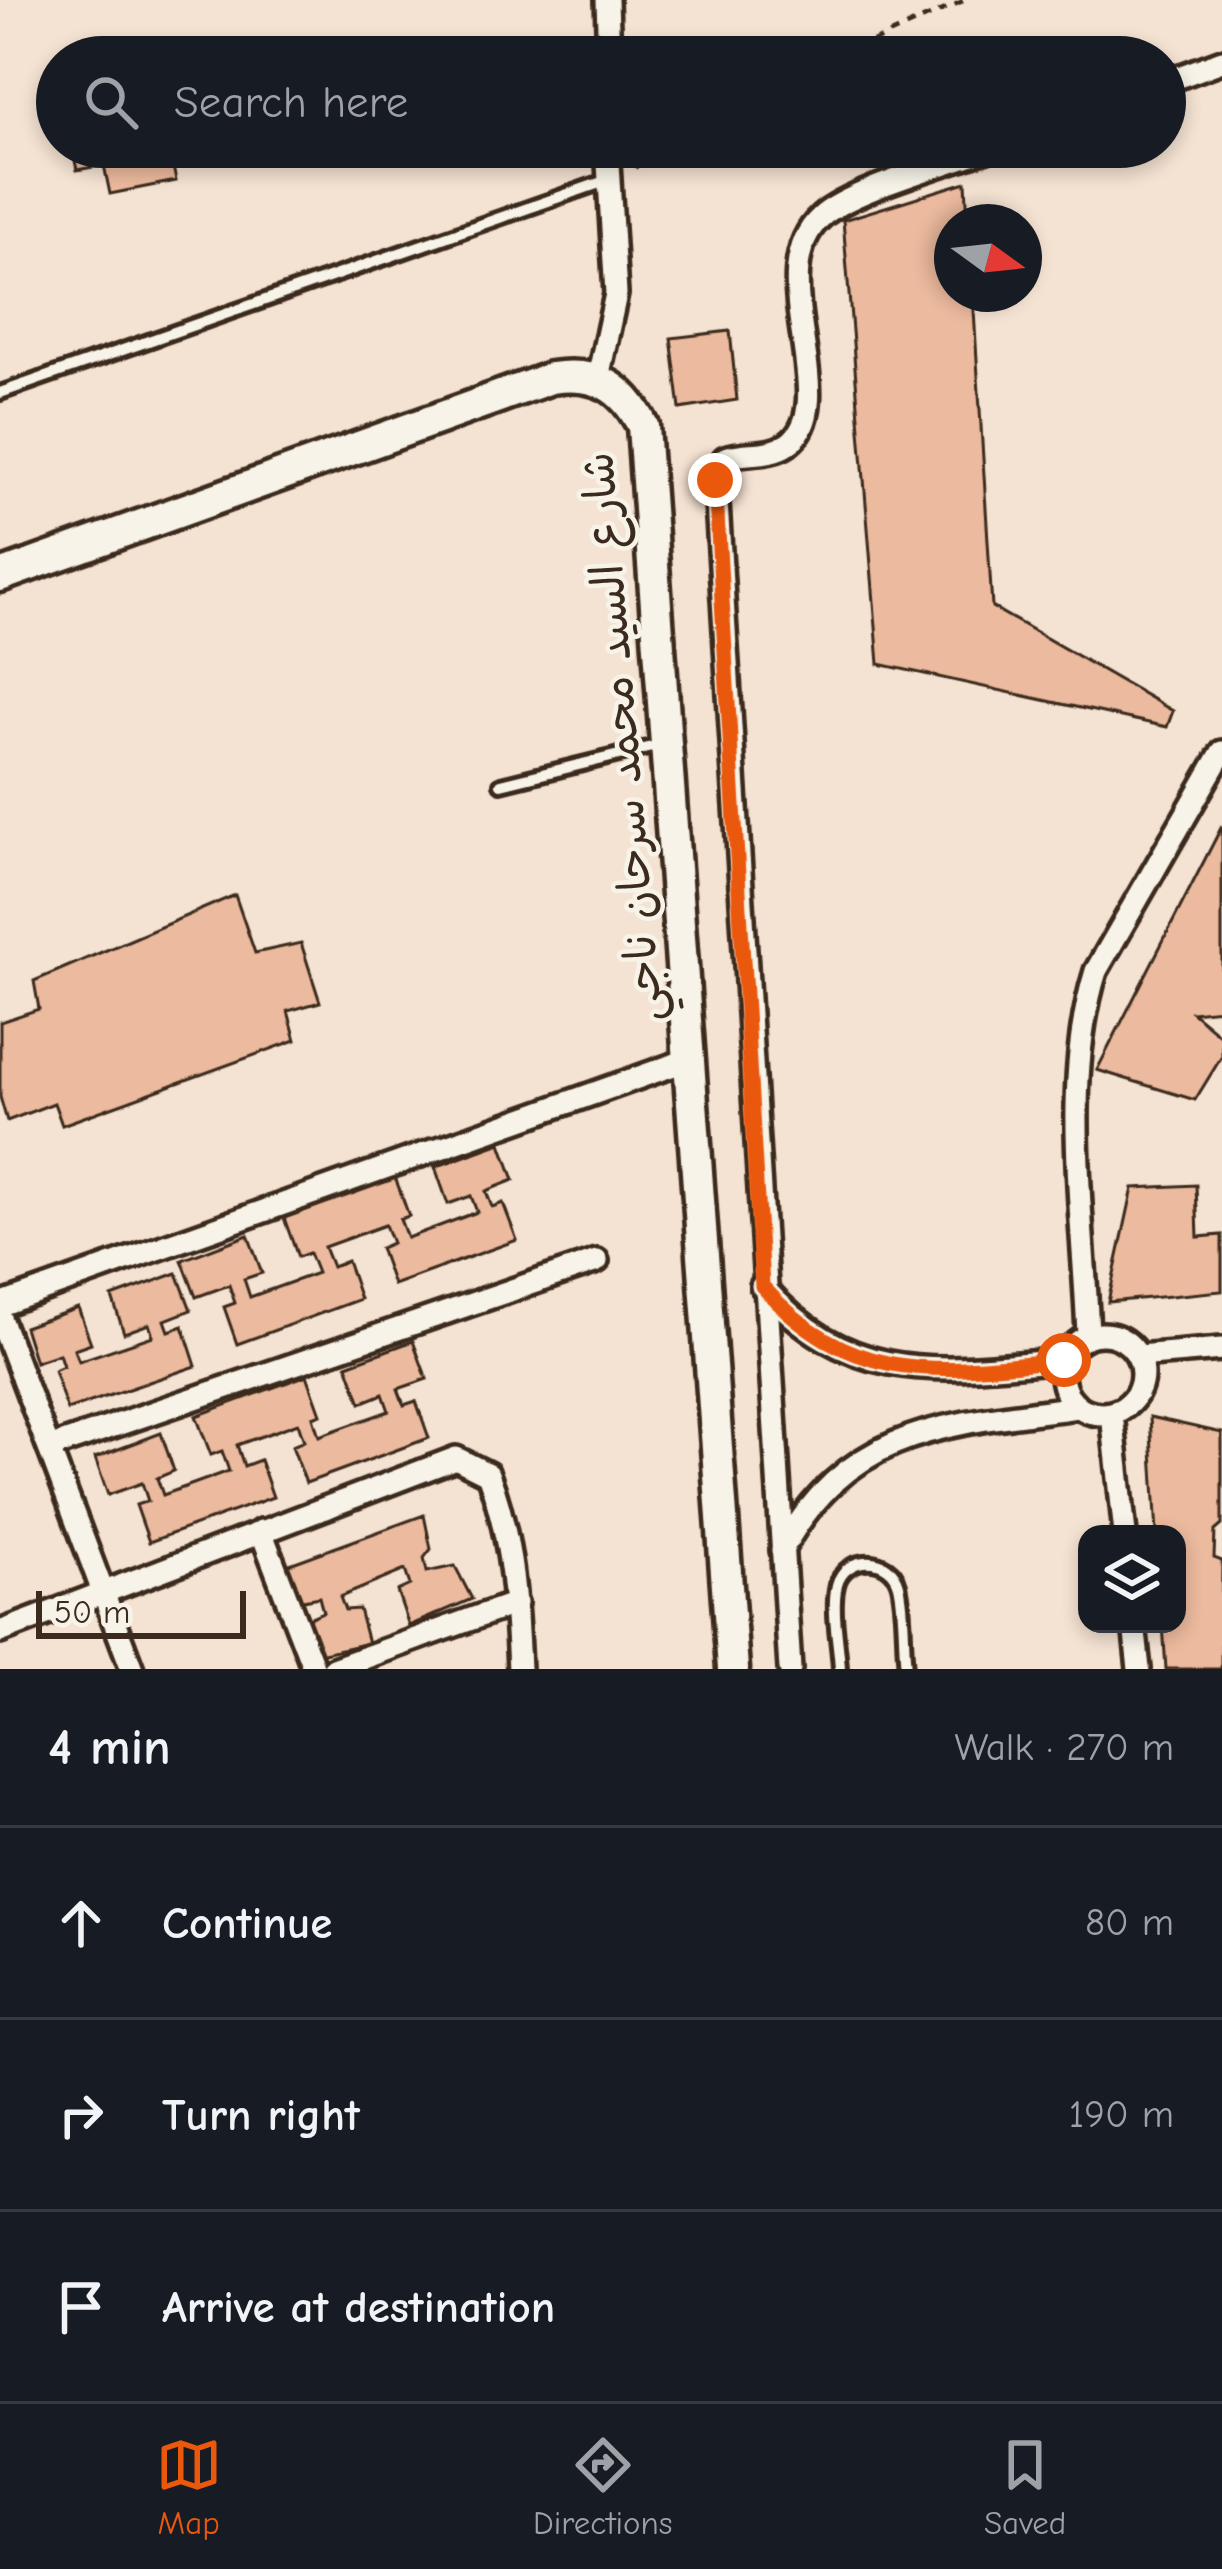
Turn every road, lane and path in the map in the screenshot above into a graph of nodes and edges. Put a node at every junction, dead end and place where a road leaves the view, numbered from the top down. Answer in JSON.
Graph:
{"nodes":[{"id":1,"x":607,"y":0,"type":"edge"},
{"id":2,"x":965,"y":0,"type":"edge"},
{"id":3,"x":608,"y":36,"type":"edge"},
{"id":4,"x":886,"y":36,"type":"edge"},
{"id":5,"x":1222,"y":61,"type":"edge"},
{"id":6,"x":1186,"y":74,"type":"edge"},
{"id":7,"x":608,"y":168,"type":"edge"},
{"id":8,"x":937,"y":168,"type":"edge"},
{"id":9,"x":608,"y":180,"type":"junction"},
{"id":10,"x":598,"y":378,"type":"junction"},
{"id":11,"x":0,"y":393,"type":"edge"},
{"id":12,"x":0,"y":576,"type":"edge"},
{"id":13,"x":668,"y":743,"type":"junction"},
{"id":14,"x":1222,"y":752,"type":"edge"},
{"id":15,"x":501,"y":784,"type":"dead end"},
{"id":16,"x":693,"y":1058,"type":"junction"},
{"id":17,"x":597,"y":1261,"type":"dead end"},
{"id":18,"x":762,"y":1286,"type":"junction"},
{"id":19,"x":0,"y":1305,"type":"edge"},
{"id":20,"x":0,"y":1318,"type":"edge"},
{"id":21,"x":1088,"y":1336,"type":"junction"},
{"id":22,"x":1222,"y":1349,"type":"edge"},
{"id":23,"x":1138,"y":1356,"type":"junction"},
{"id":24,"x":1064,"y":1360,"type":"junction"},
{"id":25,"x":1078,"y":1407,"type":"junction"},
{"id":26,"x":1112,"y":1414,"type":"junction"},
{"id":27,"x":49,"y":1448,"type":"junction"},
{"id":28,"x":1124,"y":1525,"type":"edge"},
{"id":29,"x":261,"y":1531,"type":"junction"},
{"id":30,"x":781,"y":1552,"type":"junction"},
{"id":31,"x":103,"y":1592,"type":"junction"},
{"id":32,"x":516,"y":1603,"type":"junction"},
{"id":33,"x":0,"y":1632,"type":"edge"},
{"id":34,"x":1135,"y":1633,"type":"edge"},
{"id":35,"x":132,"y":1669,"type":"edge"},
{"id":36,"x":314,"y":1669,"type":"edge"},
{"id":37,"x":333,"y":1669,"type":"edge"},
{"id":38,"x":519,"y":1669,"type":"edge"},
{"id":39,"x":733,"y":1669,"type":"edge"},
{"id":40,"x":790,"y":1669,"type":"edge"},
{"id":41,"x":840,"y":1669,"type":"edge"},
{"id":42,"x":906,"y":1669,"type":"edge"},
{"id":43,"x":1139,"y":1669,"type":"edge"}],
"edges":[{"from":1,"to":3,"type":"street"},
{"from":2,"to":4,"type":"path"},
{"from":5,"to":6,"type":"street"},
{"from":7,"to":9,"type":"street"},
{"from":8,"to":18,"type":"street"},
{"from":9,"to":10,"type":"street"},
{"from":9,"to":11,"type":"lane"},
{"from":10,"to":12,"type":"street"},
{"from":10,"to":13,"type":"street","name":"شارع السيد محمد سرحان ناجي"},
{"from":13,"to":15,"type":"lane"},
{"from":13,"to":16,"type":"street","name":"شارع السيد محمد سرحان ناجي"},
{"from":14,"to":21,"type":"street"},
{"from":16,"to":19,"type":"street"},
{"from":16,"to":39,"type":"street","name":"شارع السيد محمد سرحان ناجي"},
{"from":17,"to":27,"type":"street"},
{"from":18,"to":24,"type":"street"},
{"from":18,"to":30,"type":"street"},
{"from":20,"to":27,"type":"street"},
{"from":21,"to":23,"type":"street"},
{"from":21,"to":24,"type":"street"},
{"from":22,"to":23,"type":"street"},
{"from":23,"to":26,"type":"street"},
{"from":24,"to":25,"type":"street"},
{"from":25,"to":26,"type":"street"},
{"from":25,"to":30,"type":"street"},
{"from":26,"to":28,"type":"street"},
{"from":27,"to":31,"type":"street"},
{"from":29,"to":31,"type":"street"},
{"from":29,"to":32,"type":"street"},
{"from":29,"to":36,"type":"street"},
{"from":30,"to":40,"type":"street"},
{"from":31,"to":33,"type":"street"},
{"from":31,"to":35,"type":"street"},
{"from":32,"to":37,"type":"street"},
{"from":32,"to":38,"type":"street"},
{"from":34,"to":43,"type":"street"},
{"from":41,"to":42,"type":"lane"}]}
